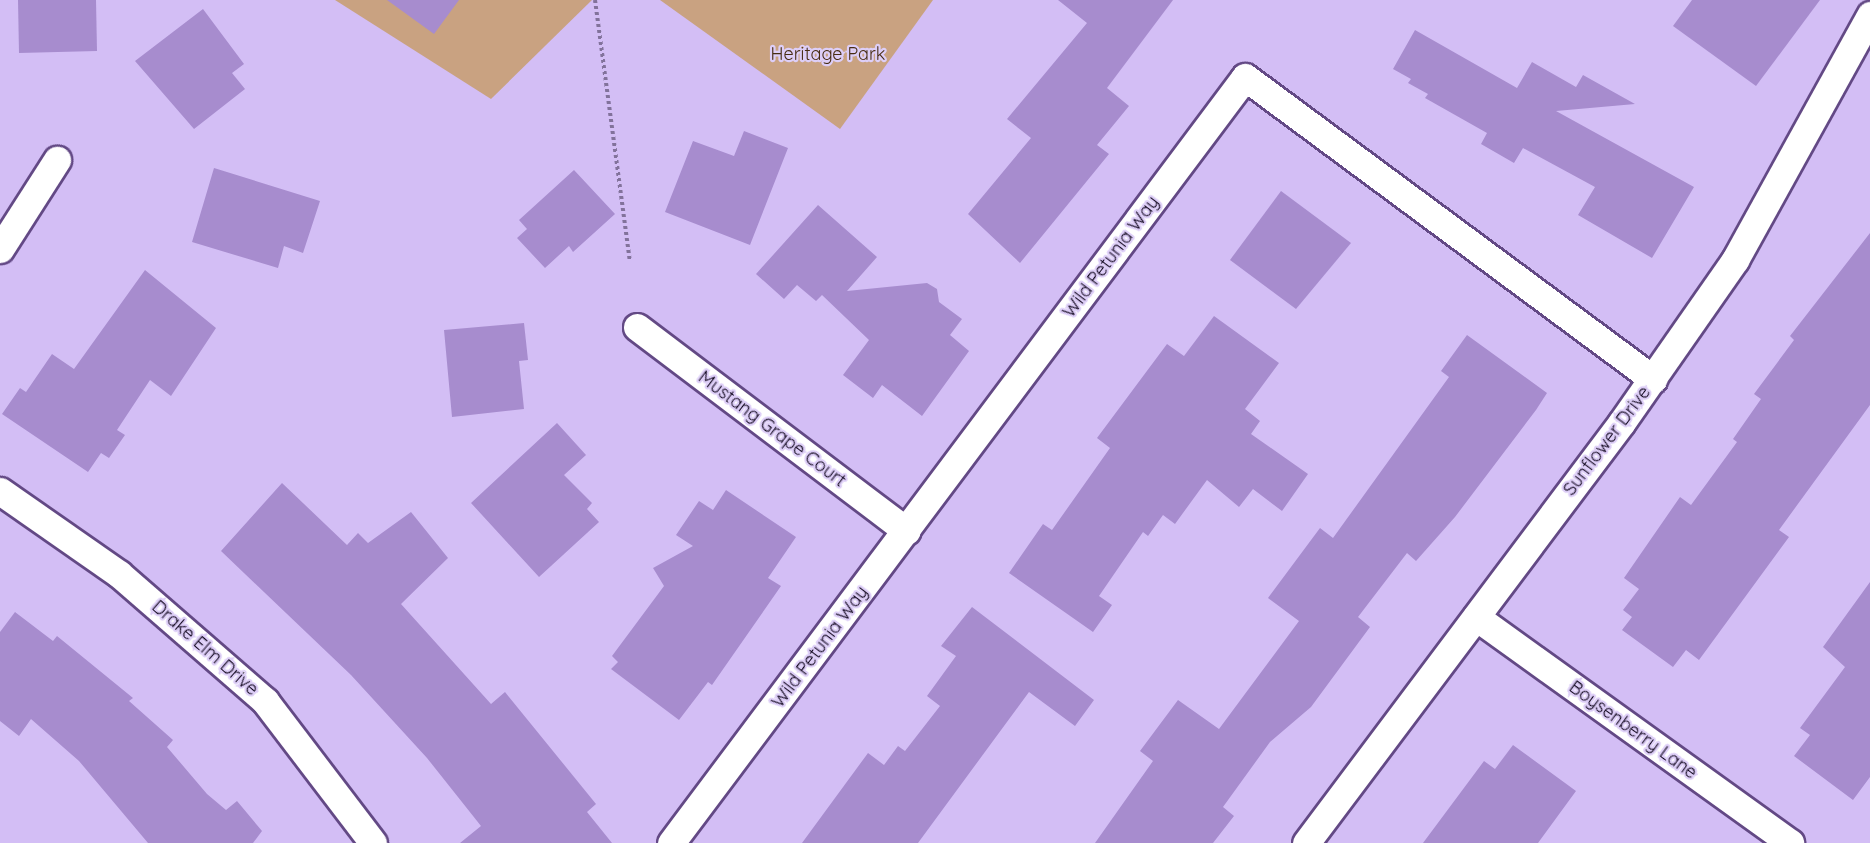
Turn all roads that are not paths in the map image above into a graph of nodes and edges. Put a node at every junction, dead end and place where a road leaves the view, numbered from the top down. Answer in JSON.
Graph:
{"nodes":[{"id":1,"x":1870,"y":15,"type":"edge"},
{"id":2,"x":57,"y":160,"type":"dead end"},
{"id":3,"x":0,"y":249,"type":"edge"},
{"id":4,"x":637,"y":327,"type":"dead end"},
{"id":5,"x":1653,"y":379,"type":"junction"},
{"id":6,"x":0,"y":492,"type":"edge"},
{"id":7,"x":907,"y":531,"type":"junction"},
{"id":8,"x":1476,"y":618,"type":"junction"},
{"id":9,"x":373,"y":843,"type":"edge"},
{"id":10,"x":671,"y":843,"type":"edge"},
{"id":11,"x":1306,"y":843,"type":"edge"},
{"id":12,"x":1790,"y":843,"type":"edge"}],
"edges":[{"from":1,"to":5,"type":"street","name":"Sunflower Drive"},
{"from":2,"to":3,"type":"street"},
{"from":4,"to":7,"type":"street","name":"Mustang Grape Court"},
{"from":5,"to":7,"type":"street","name":"Wild Petunia Way"},
{"from":5,"to":8,"type":"street","name":"Sunflower Drive"},
{"from":6,"to":9,"type":"street","name":"Drake Elm Drive"},
{"from":7,"to":10,"type":"street","name":"Wild Petunia Way"},
{"from":8,"to":11,"type":"street","name":"Sunflower Drive"},
{"from":8,"to":12,"type":"street","name":"Boysenberry Lane"}]}
